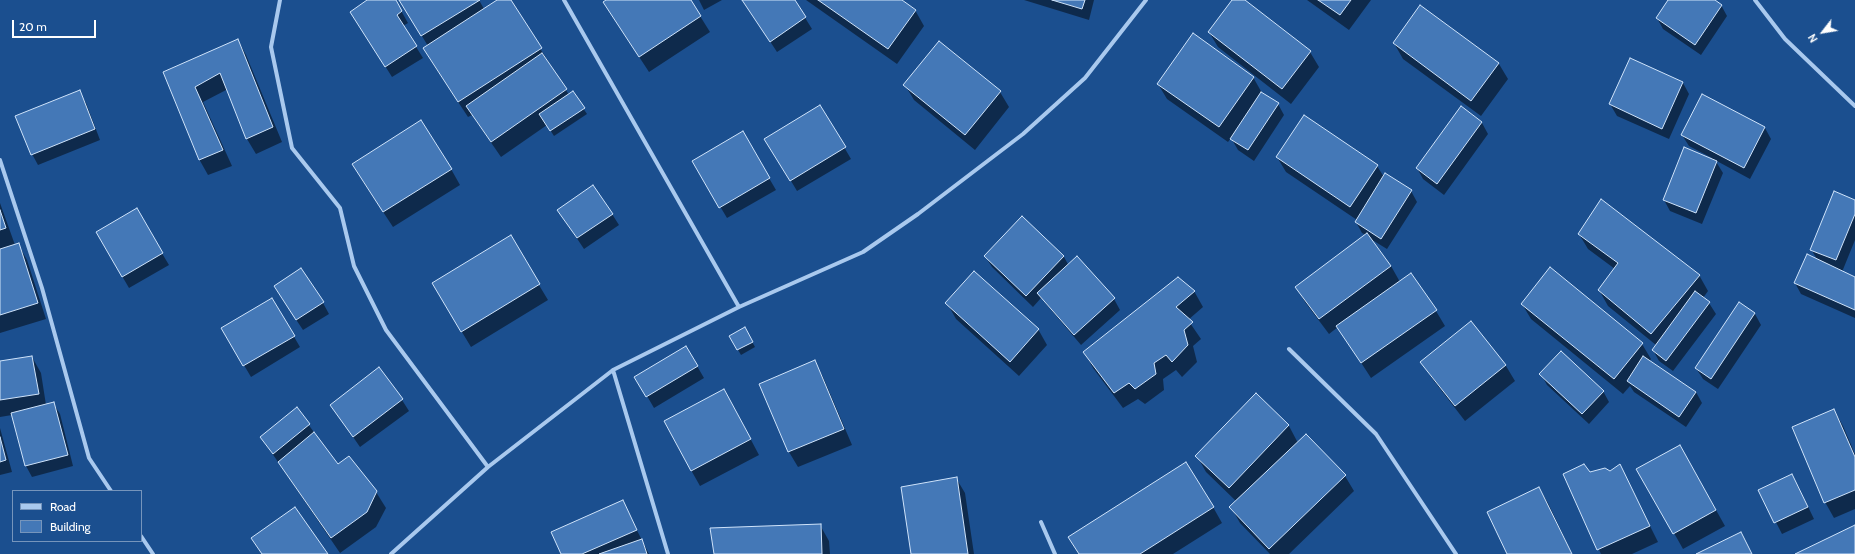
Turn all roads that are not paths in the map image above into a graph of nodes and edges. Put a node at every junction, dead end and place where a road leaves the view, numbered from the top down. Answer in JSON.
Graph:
{"nodes":[{"id":1,"x":280,"y":0,"type":"edge"},
{"id":2,"x":564,"y":0,"type":"edge"},
{"id":3,"x":1146,"y":0,"type":"edge"},
{"id":4,"x":1755,"y":0,"type":"edge"},
{"id":5,"x":1855,"y":106,"type":"edge"},
{"id":6,"x":0,"y":160,"type":"edge"},
{"id":7,"x":739,"y":308,"type":"junction"},
{"id":8,"x":1289,"y":349,"type":"dead end"},
{"id":9,"x":613,"y":370,"type":"junction"},
{"id":10,"x":488,"y":467,"type":"junction"},
{"id":11,"x":110,"y":490,"type":"edge"},
{"id":12,"x":1041,"y":522,"type":"dead end"},
{"id":13,"x":142,"y":538,"type":"edge"},
{"id":14,"x":153,"y":554,"type":"edge"},
{"id":15,"x":391,"y":554,"type":"edge"},
{"id":16,"x":668,"y":554,"type":"edge"},
{"id":17,"x":1054,"y":554,"type":"edge"},
{"id":18,"x":1456,"y":554,"type":"edge"}],
"edges":[{"from":1,"to":10,"type":"street"},
{"from":2,"to":7,"type":"street"},
{"from":3,"to":7,"type":"street"},
{"from":4,"to":5,"type":"street"},
{"from":6,"to":11,"type":"street"},
{"from":7,"to":9,"type":"street"},
{"from":8,"to":18,"type":"street"},
{"from":9,"to":10,"type":"street"},
{"from":9,"to":16,"type":"street"},
{"from":10,"to":15,"type":"street"},
{"from":12,"to":17,"type":"street"},
{"from":13,"to":14,"type":"street"}]}
